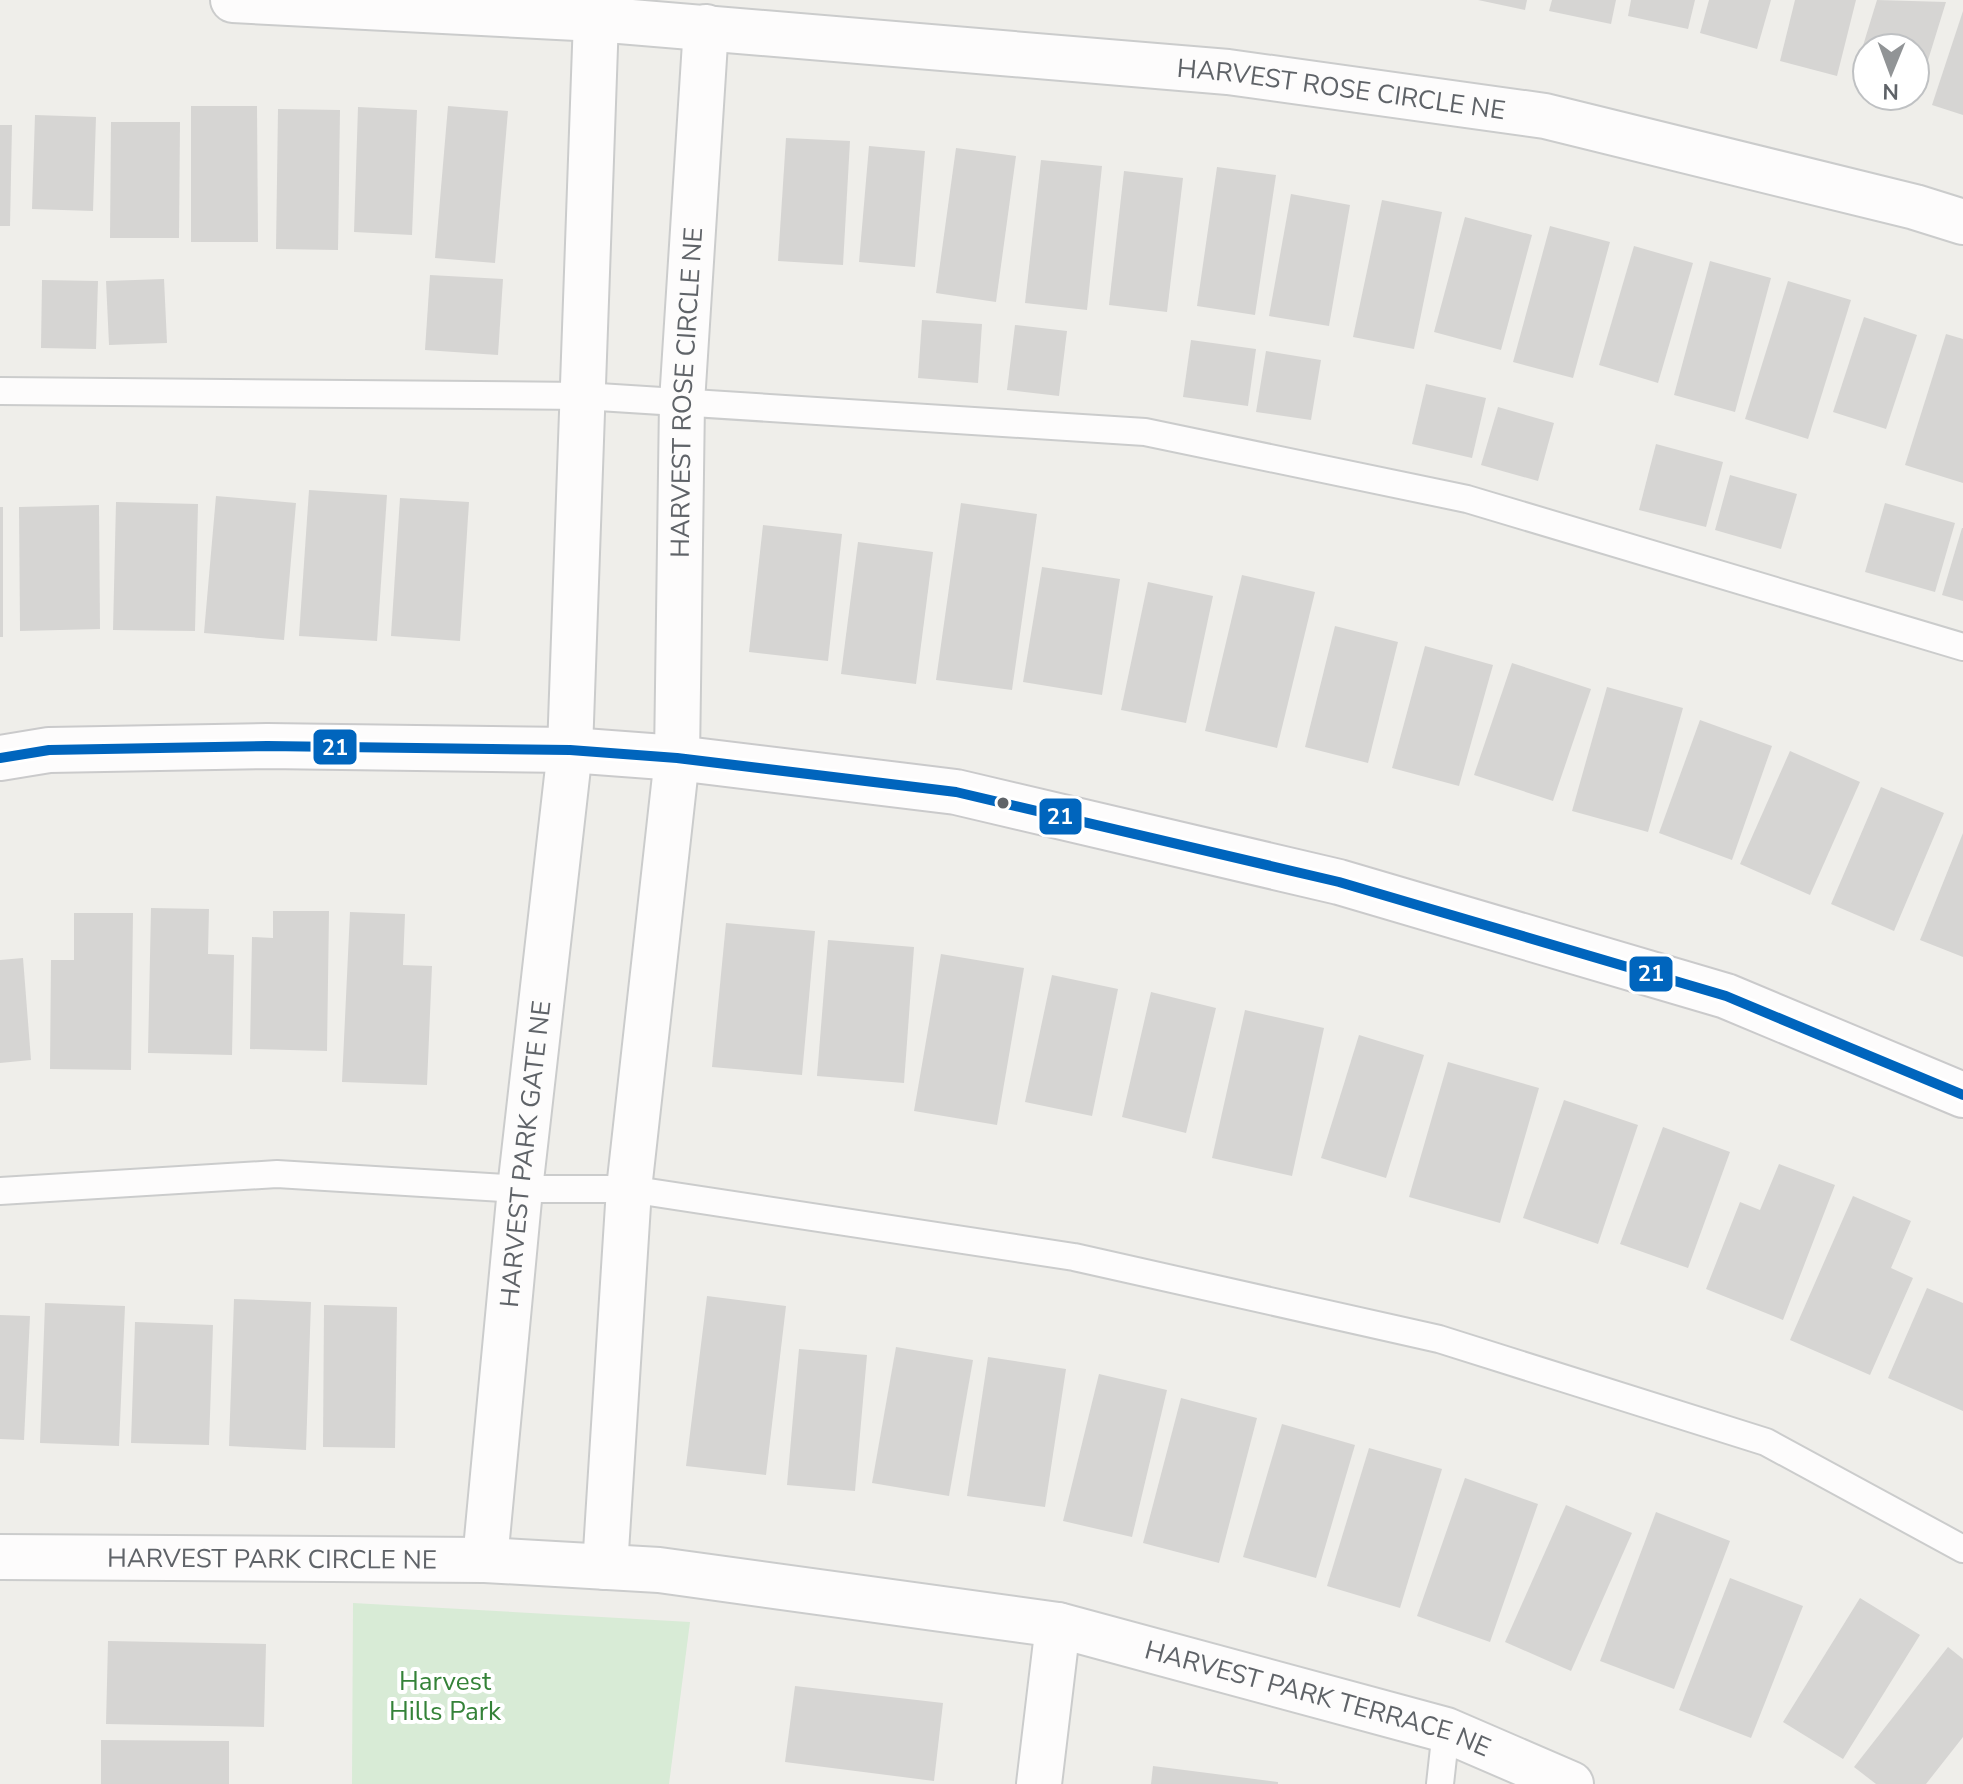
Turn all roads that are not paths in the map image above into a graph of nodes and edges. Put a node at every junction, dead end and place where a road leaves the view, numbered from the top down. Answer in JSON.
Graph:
{"nodes":[{"id":1,"x":233,"y":0,"type":"edge"},
{"id":2,"x":596,"y":19,"type":"junction"},
{"id":3,"x":706,"y":27,"type":"junction"},
{"id":4,"x":1963,"y":222,"type":"edge"},
{"id":5,"x":0,"y":391,"type":"edge"},
{"id":6,"x":583,"y":396,"type":"junction"},
{"id":7,"x":682,"y":402,"type":"junction"},
{"id":8,"x":1963,"y":647,"type":"edge"},
{"id":9,"x":570,"y":750,"type":"junction"},
{"id":10,"x":0,"y":758,"type":"edge"},
{"id":11,"x":677,"y":758,"type":"junction"},
{"id":12,"x":1963,"y":1095,"type":"edge"},
{"id":13,"x":520,"y":1189,"type":"junction"},
{"id":14,"x":629,"y":1189,"type":"junction"},
{"id":15,"x":0,"y":1191,"type":"edge"},
{"id":16,"x":1963,"y":1549,"type":"edge"},
{"id":17,"x":0,"y":1557,"type":"edge"},
{"id":18,"x":485,"y":1560,"type":"junction"},
{"id":19,"x":545,"y":1564,"type":"joint"},
{"id":20,"x":605,"y":1567,"type":"junction"},
{"id":21,"x":1058,"y":1625,"type":"junction"},
{"id":22,"x":1446,"y":1730,"type":"junction"},
{"id":23,"x":1039,"y":1784,"type":"edge"},
{"id":24,"x":1440,"y":1784,"type":"edge"},
{"id":25,"x":1571,"y":1784,"type":"edge"}],
"edges":[{"from":1,"to":2,"type":"street","name":"HARVEST ROSE CIRCLE NE"},
{"from":2,"to":3,"type":"street","name":"HARVEST ROSE CIRCLE NE"},
{"from":2,"to":6,"type":"street"},
{"from":3,"to":4,"type":"street","name":"HARVEST ROSE CIRCLE NE"},
{"from":3,"to":7,"type":"street","name":"HARVEST ROSE CIRCLE NE"},
{"from":5,"to":6,"type":"lane"},
{"from":6,"to":7,"type":"lane"},
{"from":6,"to":9,"type":"street"},
{"from":7,"to":8,"type":"lane"},
{"from":7,"to":11,"type":"street","name":"HARVEST ROSE CIRCLE NE"},
{"from":9,"to":10,"type":"street"},
{"from":9,"to":11,"type":"street"},
{"from":9,"to":13,"type":"street","name":"HARVEST PARK GATE NE"},
{"from":11,"to":12,"type":"street"},
{"from":11,"to":14,"type":"street"},
{"from":13,"to":14,"type":"lane"},
{"from":13,"to":15,"type":"lane"},
{"from":13,"to":18,"type":"street","name":"HARVEST PARK GATE NE"},
{"from":14,"to":16,"type":"lane"},
{"from":14,"to":20,"type":"street"},
{"from":17,"to":18,"type":"street","name":"HARVEST PARK CIRCLE NE"},
{"from":18,"to":19,"type":"street","name":"HARVEST PARK CIRCLE NE"},
{"from":19,"to":20,"type":"street","name":"HARVEST PARK TERRACE NE"},
{"from":20,"to":21,"type":"street","name":"HARVEST PARK TERRACE NE"},
{"from":21,"to":22,"type":"street","name":"HARVEST PARK TERRACE NE"},
{"from":21,"to":23,"type":"street"},
{"from":22,"to":24,"type":"lane"},
{"from":22,"to":25,"type":"street","name":"HARVEST PARK TERRACE NE"}]}
